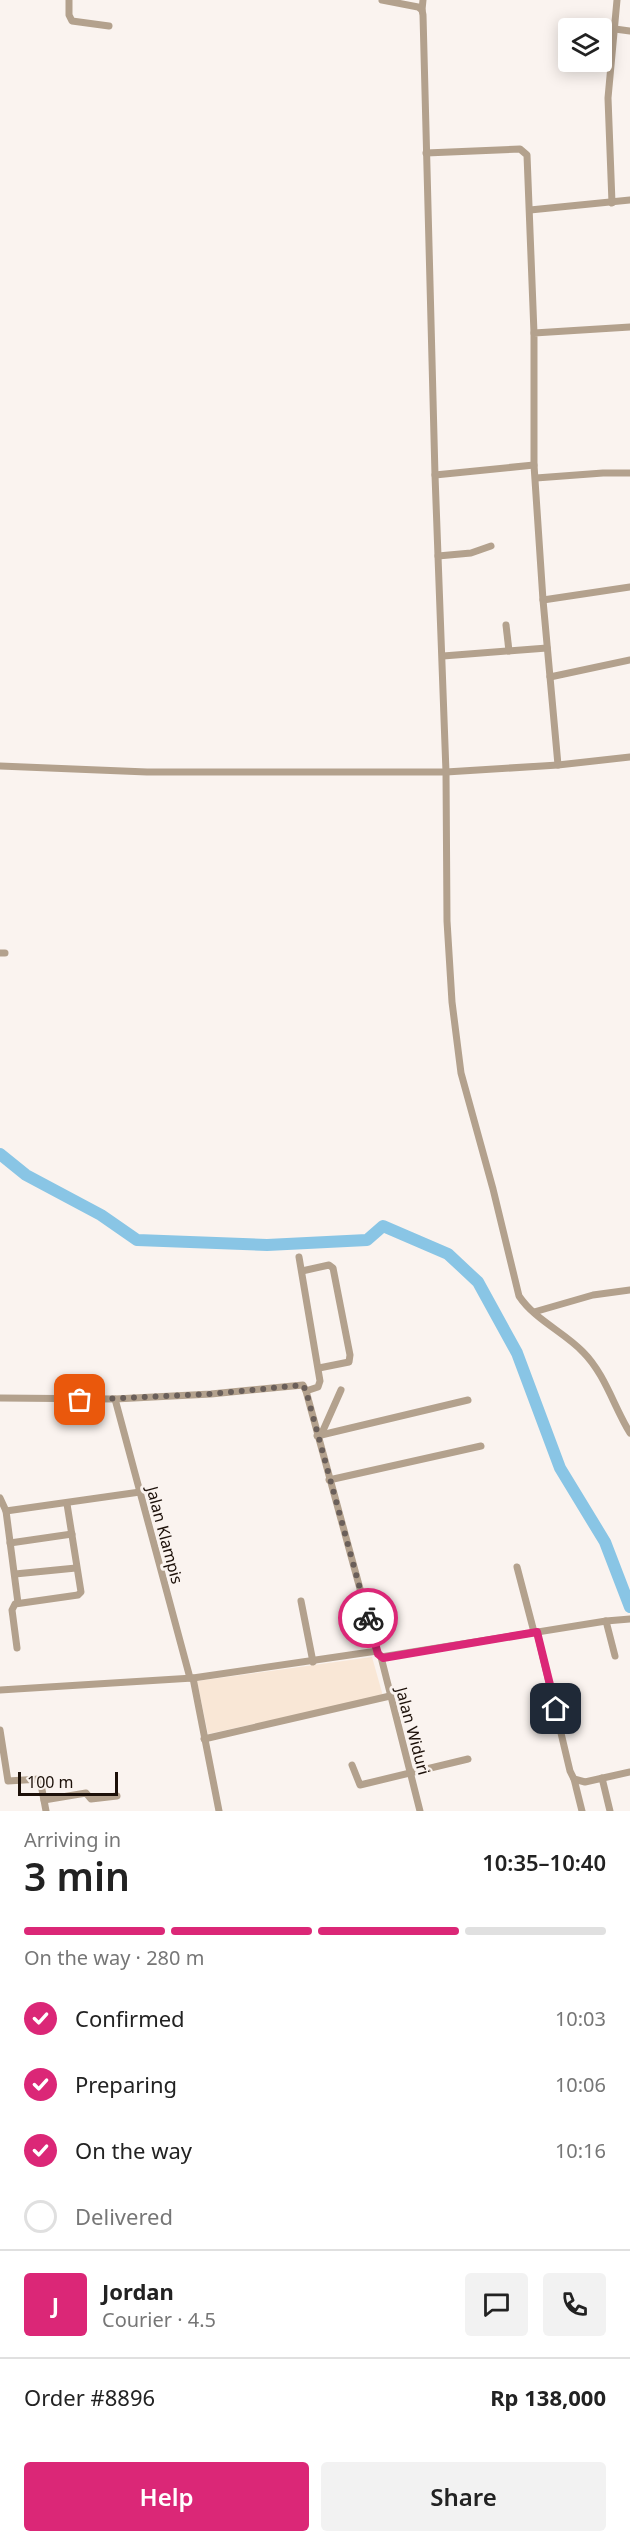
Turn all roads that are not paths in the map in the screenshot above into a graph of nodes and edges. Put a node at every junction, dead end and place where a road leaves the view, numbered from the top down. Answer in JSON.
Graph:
{"nodes":[{"id":1,"x":69,"y":0,"type":"edge"},
{"id":2,"x":382,"y":0,"type":"edge"},
{"id":3,"x":423,"y":0,"type":"edge"},
{"id":4,"x":617,"y":0,"type":"edge"},
{"id":5,"x":422,"y":10,"type":"junction"},
{"id":6,"x":109,"y":26,"type":"dead end"},
{"id":7,"x":615,"y":29,"type":"junction"},
{"id":8,"x":630,"y":31,"type":"edge"},
{"id":9,"x":426,"y":153,"type":"junction"},
{"id":10,"x":630,"y":200,"type":"edge"},
{"id":11,"x":612,"y":203,"type":"junction"},
{"id":12,"x":530,"y":210,"type":"junction"},
{"id":13,"x":630,"y":327,"type":"edge"},
{"id":14,"x":534,"y":333,"type":"junction"},
{"id":15,"x":534,"y":465,"type":"junction"},
{"id":16,"x":630,"y":473,"type":"edge"},
{"id":17,"x":435,"y":475,"type":"junction"},
{"id":18,"x":536,"y":478,"type":"junction"},
{"id":19,"x":491,"y":546,"type":"dead end"},
{"id":20,"x":438,"y":556,"type":"junction"},
{"id":21,"x":630,"y":587,"type":"edge"},
{"id":22,"x":543,"y":600,"type":"junction"},
{"id":23,"x":506,"y":625,"type":"dead end"},
{"id":24,"x":547,"y":648,"type":"junction"},
{"id":25,"x":509,"y":651,"type":"junction"},
{"id":26,"x":443,"y":656,"type":"junction"},
{"id":27,"x":630,"y":660,"type":"edge"},
{"id":28,"x":550,"y":677,"type":"junction"},
{"id":29,"x":630,"y":757,"type":"edge"},
{"id":30,"x":558,"y":765,"type":"junction"},
{"id":31,"x":0,"y":766,"type":"edge"},
{"id":32,"x":446,"y":772,"type":"junction"},
{"id":33,"x":299,"y":1257,"type":"dead end"},
{"id":34,"x":302,"y":1271,"type":"junction"},
{"id":35,"x":630,"y":1290,"type":"edge"},
{"id":36,"x":534,"y":1312,"type":"junction"},
{"id":37,"x":319,"y":1368,"type":"junction"},
{"id":38,"x":341,"y":1390,"type":"dead end"},
{"id":39,"x":306,"y":1391,"type":"junction"},
{"id":40,"x":0,"y":1398,"type":"edge"},
{"id":41,"x":115,"y":1399,"type":"junction"},
{"id":42,"x":468,"y":1400,"type":"dead end"},
{"id":43,"x":630,"y":1433,"type":"edge"},
{"id":44,"x":319,"y":1436,"type":"junction"},
{"id":45,"x":481,"y":1446,"type":"dead end"},
{"id":46,"x":329,"y":1480,"type":"junction"},
{"id":47,"x":140,"y":1492,"type":"junction"},
{"id":48,"x":0,"y":1498,"type":"edge"},
{"id":49,"x":67,"y":1504,"type":"junction"},
{"id":50,"x":6,"y":1511,"type":"junction"},
{"id":51,"x":8,"y":1530,"type":"junction"},
{"id":52,"x":0,"y":1531,"type":"edge"},
{"id":53,"x":72,"y":1534,"type":"junction"},
{"id":54,"x":10,"y":1543,"type":"junction"},
{"id":55,"x":517,"y":1567,"type":"dead end"},
{"id":56,"x":76,"y":1568,"type":"junction"},
{"id":57,"x":15,"y":1574,"type":"junction"},
{"id":58,"x":301,"y":1601,"type":"dead end"},
{"id":59,"x":18,"y":1603,"type":"junction"},
{"id":60,"x":628,"y":1620,"type":"edge"},
{"id":61,"x":606,"y":1621,"type":"junction"},
{"id":62,"x":535,"y":1632,"type":"junction"},
{"id":63,"x":17,"y":1648,"type":"dead end"},
{"id":64,"x":379,"y":1654,"type":"junction"},
{"id":65,"x":615,"y":1656,"type":"dead end"},
{"id":66,"x":313,"y":1662,"type":"junction"},
{"id":67,"x":192,"y":1678,"type":"junction"},
{"id":68,"x":0,"y":1690,"type":"edge"},
{"id":69,"x":390,"y":1696,"type":"junction"},
{"id":70,"x":0,"y":1730,"type":"edge"},
{"id":71,"x":204,"y":1738,"type":"junction"},
{"id":72,"x":468,"y":1759,"type":"dead end"},
{"id":73,"x":352,"y":1765,"type":"dead end"},
{"id":74,"x":630,"y":1772,"type":"edge"},
{"id":75,"x":411,"y":1773,"type":"junction"},
{"id":76,"x":603,"y":1778,"type":"junction"},
{"id":77,"x":574,"y":1779,"type":"junction"},
{"id":78,"x":117,"y":1796,"type":"dead end"},
{"id":79,"x":44,"y":1800,"type":"junction"},
{"id":80,"x":46,"y":1811,"type":"edge"},
{"id":81,"x":219,"y":1811,"type":"edge"},
{"id":82,"x":420,"y":1811,"type":"edge"},
{"id":83,"x":582,"y":1811,"type":"edge"},
{"id":84,"x":610,"y":1811,"type":"edge"}],
"edges":[{"from":1,"to":6,"type":"street"},
{"from":2,"to":5,"type":"street"},
{"from":3,"to":5,"type":"street"},
{"from":4,"to":7,"type":"street"},
{"from":5,"to":9,"type":"street"},
{"from":7,"to":8,"type":"street"},
{"from":7,"to":11,"type":"street"},
{"from":9,"to":12,"type":"street"},
{"from":9,"to":17,"type":"street"},
{"from":10,"to":11,"type":"street"},
{"from":11,"to":12,"type":"street"},
{"from":12,"to":14,"type":"street"},
{"from":13,"to":14,"type":"street"},
{"from":14,"to":15,"type":"street"},
{"from":15,"to":17,"type":"street"},
{"from":15,"to":18,"type":"street"},
{"from":16,"to":18,"type":"street"},
{"from":17,"to":20,"type":"street"},
{"from":18,"to":22,"type":"street"},
{"from":19,"to":20,"type":"street"},
{"from":20,"to":26,"type":"street"},
{"from":21,"to":22,"type":"street"},
{"from":22,"to":24,"type":"street"},
{"from":23,"to":25,"type":"street"},
{"from":24,"to":25,"type":"street"},
{"from":24,"to":28,"type":"street"},
{"from":25,"to":26,"type":"street"},
{"from":26,"to":32,"type":"street"},
{"from":27,"to":28,"type":"street"},
{"from":28,"to":30,"type":"street"},
{"from":29,"to":30,"type":"street"},
{"from":30,"to":32,"type":"street"},
{"from":31,"to":32,"type":"street"},
{"from":32,"to":36,"type":"street"},
{"from":33,"to":34,"type":"street"},
{"from":34,"to":37,"type":"street"},
{"from":34,"to":37,"type":"street"},
{"from":35,"to":36,"type":"street"},
{"from":36,"to":43,"type":"street"},
{"from":37,"to":39,"type":"street"},
{"from":38,"to":44,"type":"street"},
{"from":39,"to":41,"type":"street"},
{"from":39,"to":44,"type":"street","name":"Jalan Widuri"},
{"from":40,"to":41,"type":"street"},
{"from":41,"to":47,"type":"street","name":"Jalan Klampis"},
{"from":42,"to":44,"type":"street"},
{"from":44,"to":46,"type":"street","name":"Jalan Widuri"},
{"from":45,"to":46,"type":"street"},
{"from":46,"to":64,"type":"street","name":"Jalan Widuri"},
{"from":47,"to":49,"type":"street"},
{"from":47,"to":67,"type":"street","name":"Jalan Klampis"},
{"from":48,"to":50,"type":"street"},
{"from":49,"to":50,"type":"street"},
{"from":49,"to":53,"type":"street"},
{"from":50,"to":51,"type":"street"},
{"from":51,"to":52,"type":"street"},
{"from":51,"to":54,"type":"street"},
{"from":53,"to":54,"type":"street"},
{"from":53,"to":56,"type":"street"},
{"from":54,"to":57,"type":"street"},
{"from":55,"to":62,"type":"street"},
{"from":56,"to":57,"type":"street"},
{"from":56,"to":59,"type":"street"},
{"from":57,"to":59,"type":"street"},
{"from":58,"to":66,"type":"street"},
{"from":59,"to":63,"type":"street"},
{"from":60,"to":61,"type":"street"},
{"from":61,"to":62,"type":"street"},
{"from":61,"to":65,"type":"street"},
{"from":62,"to":64,"type":"street"},
{"from":62,"to":77,"type":"street"},
{"from":64,"to":66,"type":"street"},
{"from":64,"to":69,"type":"street","name":"Jalan Widuri"},
{"from":66,"to":67,"type":"street"},
{"from":67,"to":68,"type":"street"},
{"from":67,"to":71,"type":"street","name":"Jalan Klampis"},
{"from":69,"to":71,"type":"street"},
{"from":69,"to":75,"type":"street","name":"Jalan Widuri"},
{"from":70,"to":79,"type":"street"},
{"from":71,"to":81,"type":"street","name":"Jalan Klampis"},
{"from":72,"to":75,"type":"street"},
{"from":73,"to":75,"type":"street"},
{"from":74,"to":76,"type":"street"},
{"from":75,"to":82,"type":"street","name":"Jalan Widuri"},
{"from":76,"to":77,"type":"street"},
{"from":76,"to":84,"type":"street"},
{"from":77,"to":83,"type":"street"},
{"from":78,"to":79,"type":"street"},
{"from":79,"to":80,"type":"street"}]}
